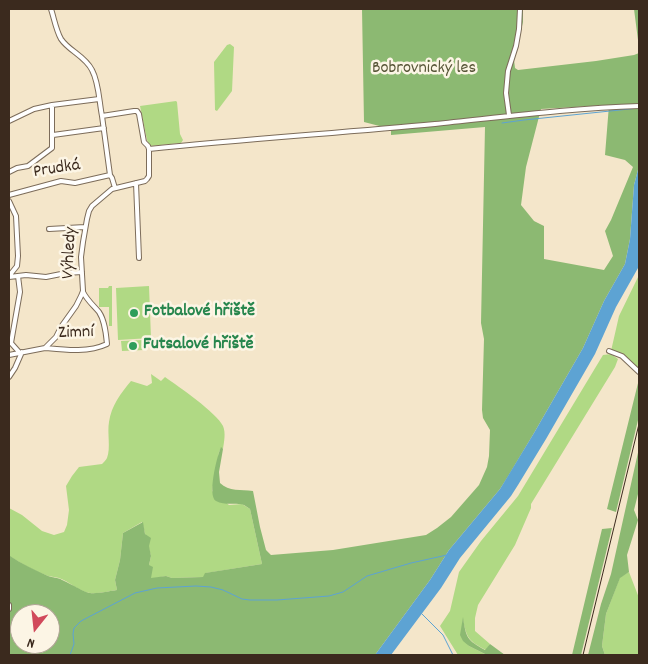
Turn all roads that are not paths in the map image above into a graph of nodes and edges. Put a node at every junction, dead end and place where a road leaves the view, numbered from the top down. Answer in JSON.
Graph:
{"nodes":[{"id":1,"x":51,"y":9,"type":"edge"},
{"id":2,"x":520,"y":9,"type":"edge"},
{"id":3,"x":99,"y":100,"type":"junction"},
{"id":4,"x":52,"y":105,"type":"junction"},
{"id":5,"x":639,"y":106,"type":"edge"},
{"id":6,"x":508,"y":115,"type":"junction"},
{"id":7,"x":102,"y":116,"type":"junction"},
{"id":8,"x":9,"y":121,"type":"edge"},
{"id":9,"x":104,"y":128,"type":"junction"},
{"id":10,"x":53,"y":135,"type":"junction"},
{"id":11,"x":148,"y":149,"type":"junction"},
{"id":12,"x":9,"y":172,"type":"edge"},
{"id":13,"x":110,"y":174,"type":"junction"},
{"id":14,"x":136,"y":183,"type":"junction"},
{"id":15,"x":115,"y":188,"type":"junction"},
{"id":16,"x":9,"y":195,"type":"edge"},
{"id":17,"x":9,"y":201,"type":"edge"},
{"id":18,"x":85,"y":227,"type":"junction"},
{"id":19,"x":48,"y":229,"type":"dead end"},
{"id":20,"x":139,"y":258,"type":"dead end"},
{"id":21,"x":82,"y":272,"type":"junction"},
{"id":22,"x":18,"y":276,"type":"junction"},
{"id":23,"x":9,"y":277,"type":"edge"},
{"id":24,"x":83,"y":290,"type":"junction"},
{"id":25,"x":45,"y":348,"type":"junction"},
{"id":26,"x":609,"y":351,"type":"dead end"},
{"id":27,"x":21,"y":352,"type":"junction"},
{"id":28,"x":9,"y":355,"type":"edge"},
{"id":29,"x":639,"y":372,"type":"edge"},
{"id":30,"x":9,"y":377,"type":"edge"}],
"edges":[{"from":1,"to":3,"type":"street"},
{"from":2,"to":6,"type":"street"},
{"from":3,"to":4,"type":"street"},
{"from":3,"to":7,"type":"street"},
{"from":4,"to":8,"type":"street"},
{"from":4,"to":10,"type":"street"},
{"from":5,"to":6,"type":"street"},
{"from":6,"to":11,"type":"street"},
{"from":7,"to":9,"type":"street"},
{"from":7,"to":11,"type":"street"},
{"from":9,"to":10,"type":"street"},
{"from":9,"to":13,"type":"street"},
{"from":10,"to":12,"type":"street"},
{"from":11,"to":14,"type":"street"},
{"from":13,"to":15,"type":"street"},
{"from":13,"to":16,"type":"street","name":"Prudká"},
{"from":14,"to":15,"type":"street","name":"Výhledy"},
{"from":14,"to":20,"type":"street"},
{"from":15,"to":18,"type":"street","name":"Výhledy"},
{"from":17,"to":23,"type":"street"},
{"from":18,"to":19,"type":"street"},
{"from":18,"to":21,"type":"street","name":"Výhledy"},
{"from":21,"to":22,"type":"street"},
{"from":21,"to":24,"type":"street","name":"Výhledy"},
{"from":22,"to":23,"type":"street"},
{"from":22,"to":27,"type":"street"},
{"from":24,"to":25,"type":"street","name":"Výhledy"},
{"from":24,"to":25,"type":"street","name":"Zimní"},
{"from":25,"to":27,"type":"street"},
{"from":26,"to":29,"type":"street"},
{"from":27,"to":28,"type":"street"},
{"from":27,"to":30,"type":"street"}]}
